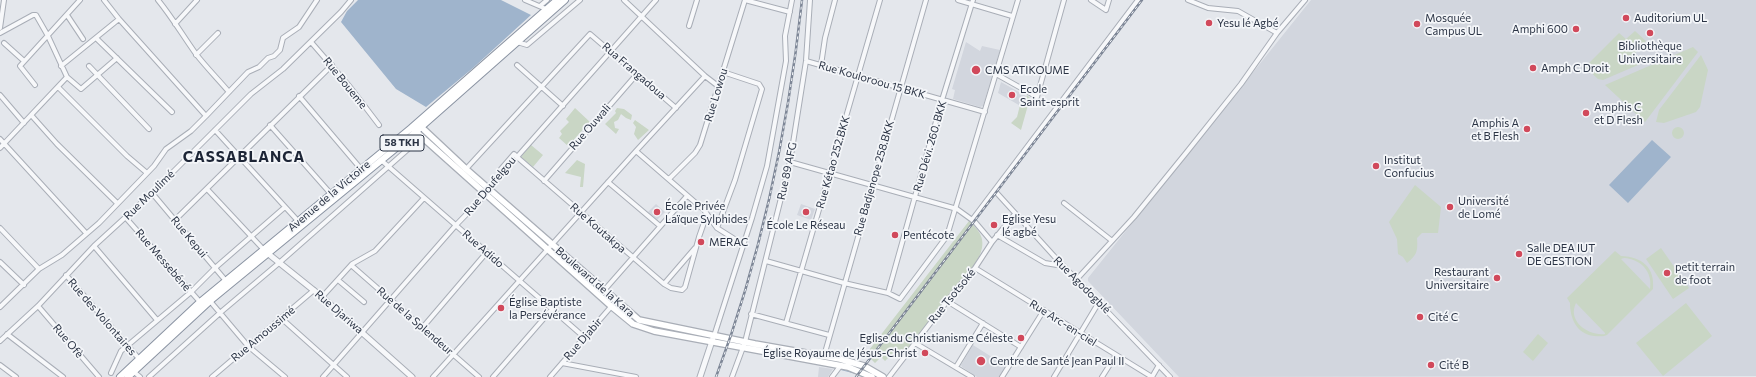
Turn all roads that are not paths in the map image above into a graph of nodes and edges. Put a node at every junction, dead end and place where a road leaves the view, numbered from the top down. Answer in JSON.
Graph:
{"nodes":[{"id":1,"x":4,"y":0,"type":"edge"},
{"id":2,"x":80,"y":0,"type":"edge"},
{"id":3,"x":104,"y":0,"type":"edge"},
{"id":4,"x":158,"y":0,"type":"edge"},
{"id":5,"x":197,"y":0,"type":"edge"},
{"id":6,"x":317,"y":0,"type":"edge"},
{"id":7,"x":351,"y":0,"type":"edge"},
{"id":8,"x":525,"y":0,"type":"edge"},
{"id":9,"x":547,"y":0,"type":"edge"},
{"id":10,"x":557,"y":0,"type":"edge"},
{"id":11,"x":565,"y":0,"type":"edge"},
{"id":12,"x":580,"y":0,"type":"edge"},
{"id":13,"x":624,"y":0,"type":"edge"},
{"id":14,"x":656,"y":0,"type":"edge"},
{"id":15,"x":697,"y":0,"type":"edge"},
{"id":16,"x":745,"y":0,"type":"edge"},
{"id":17,"x":792,"y":0,"type":"edge"},
{"id":18,"x":810,"y":0,"type":"edge"},
{"id":19,"x":835,"y":0,"type":"edge"},
{"id":20,"x":880,"y":0,"type":"edge"},
{"id":21,"x":926,"y":0,"type":"edge"},
{"id":22,"x":958,"y":0,"type":"edge"},
{"id":23,"x":1018,"y":0,"type":"edge"},
{"id":24,"x":1064,"y":0,"type":"edge"},
{"id":25,"x":1090,"y":0,"type":"edge"},
{"id":26,"x":1109,"y":0,"type":"edge"},
{"id":27,"x":1138,"y":0,"type":"edge"},
{"id":28,"x":1188,"y":0,"type":"edge"},
{"id":29,"x":1305,"y":0,"type":"edge"},
{"id":30,"x":972,"y":2,"type":"edge"},
{"id":31,"x":540,"y":6,"type":"junction"},
{"id":32,"x":546,"y":9,"type":"junction"},
{"id":33,"x":790,"y":12,"type":"junction"},
{"id":34,"x":67,"y":15,"type":"junction"},
{"id":35,"x":1012,"y":16,"type":"junction"},
{"id":36,"x":545,"y":18,"type":"junction"},
{"id":37,"x":641,"y":18,"type":"junction"},
{"id":38,"x":119,"y":19,"type":"junction"},
{"id":39,"x":175,"y":24,"type":"junction"},
{"id":40,"x":690,"y":26,"type":"dead end"},
{"id":41,"x":0,"y":28,"type":"edge"},
{"id":42,"x":548,"y":28,"type":"junction"},
{"id":43,"x":0,"y":33,"type":"edge"},
{"id":44,"x":218,"y":33,"type":"dead end"},
{"id":45,"x":1277,"y":34,"type":"junction"},
{"id":46,"x":48,"y":36,"type":"junction"},
{"id":47,"x":96,"y":38,"type":"junction"},
{"id":48,"x":83,"y":39,"type":"dead end"},
{"id":49,"x":4,"y":42,"type":"dead end"},
{"id":50,"x":311,"y":42,"type":"junction"},
{"id":51,"x":517,"y":42,"type":"junction"},
{"id":52,"x":611,"y":51,"type":"junction"},
{"id":53,"x":196,"y":55,"type":"junction"},
{"id":54,"x":117,"y":58,"type":"junction"},
{"id":55,"x":24,"y":61,"type":"junction"},
{"id":56,"x":806,"y":61,"type":"junction"},
{"id":57,"x":332,"y":65,"type":"junction"},
{"id":58,"x":517,"y":65,"type":"dead end"},
{"id":59,"x":821,"y":65,"type":"junction"},
{"id":60,"x":61,"y":66,"type":"junction"},
{"id":61,"x":89,"y":66,"type":"dead end"},
{"id":62,"x":723,"y":72,"type":"junction"},
{"id":63,"x":637,"y":74,"type":"junction"},
{"id":64,"x":996,"y":74,"type":"junction"},
{"id":65,"x":98,"y":75,"type":"junction"},
{"id":66,"x":858,"y":75,"type":"junction"},
{"id":67,"x":705,"y":76,"type":"junction"},
{"id":68,"x":67,"y":77,"type":"junction"},
{"id":69,"x":35,"y":85,"type":"dead end"},
{"id":70,"x":58,"y":86,"type":"junction"},
{"id":71,"x":541,"y":86,"type":"junction"},
{"id":72,"x":718,"y":86,"type":"junction"},
{"id":73,"x":901,"y":88,"type":"junction"},
{"id":74,"x":229,"y":92,"type":"junction"},
{"id":75,"x":0,"y":94,"type":"edge"},
{"id":76,"x":299,"y":96,"type":"junction"},
{"id":77,"x":942,"y":100,"type":"junction"},
{"id":78,"x":563,"y":106,"type":"junction"},
{"id":79,"x":676,"y":108,"type":"junction"},
{"id":80,"x":172,"y":112,"type":"dead end"},
{"id":81,"x":985,"y":112,"type":"junction"},
{"id":82,"x":32,"y":116,"type":"junction"},
{"id":83,"x":206,"y":116,"type":"junction"},
{"id":84,"x":24,"y":122,"type":"junction"},
{"id":85,"x":270,"y":125,"type":"junction"},
{"id":86,"x":379,"y":125,"type":"dead end"},
{"id":87,"x":416,"y":127,"type":"junction"},
{"id":88,"x":149,"y":129,"type":"dead end"},
{"id":89,"x":215,"y":130,"type":"junction"},
{"id":90,"x":0,"y":140,"type":"edge"},
{"id":91,"x":4,"y":144,"type":"junction"},
{"id":92,"x":415,"y":144,"type":"dead end"},
{"id":93,"x":0,"y":148,"type":"edge"},
{"id":94,"x":636,"y":151,"type":"junction"},
{"id":95,"x":240,"y":156,"type":"junction"},
{"id":96,"x":517,"y":158,"type":"junction"},
{"id":97,"x":381,"y":160,"type":"junction"},
{"id":98,"x":790,"y":162,"type":"junction"},
{"id":99,"x":388,"y":167,"type":"junction"},
{"id":100,"x":361,"y":169,"type":"junction"},
{"id":101,"x":466,"y":169,"type":"junction"},
{"id":102,"x":147,"y":173,"type":"junction"},
{"id":103,"x":830,"y":173,"type":"junction"},
{"id":104,"x":669,"y":179,"type":"junction"},
{"id":105,"x":544,"y":181,"type":"junction"},
{"id":106,"x":608,"y":182,"type":"junction"},
{"id":107,"x":872,"y":185,"type":"junction"},
{"id":108,"x":207,"y":189,"type":"junction"},
{"id":109,"x":995,"y":191,"type":"junction"},
{"id":110,"x":488,"y":192,"type":"junction"},
{"id":111,"x":152,"y":193,"type":"junction"},
{"id":112,"x":331,"y":194,"type":"junction"},
{"id":113,"x":688,"y":196,"type":"junction"},
{"id":114,"x":424,"y":198,"type":"junction"},
{"id":115,"x":915,"y":198,"type":"junction"},
{"id":116,"x":117,"y":203,"type":"junction"},
{"id":117,"x":1064,"y":203,"type":"dead end"},
{"id":118,"x":285,"y":207,"type":"junction"},
{"id":119,"x":957,"y":209,"type":"junction"},
{"id":120,"x":581,"y":213,"type":"junction"},
{"id":121,"x":707,"y":214,"type":"junction"},
{"id":122,"x":1014,"y":214,"type":"junction"},
{"id":123,"x":969,"y":217,"type":"junction"},
{"id":124,"x":126,"y":218,"type":"junction"},
{"id":125,"x":175,"y":220,"type":"junction"},
{"id":126,"x":298,"y":221,"type":"junction"},
{"id":127,"x":456,"y":225,"type":"junction"},
{"id":128,"x":660,"y":226,"type":"junction"},
{"id":129,"x":0,"y":228,"type":"edge"},
{"id":130,"x":717,"y":228,"type":"junction"},
{"id":131,"x":86,"y":233,"type":"junction"},
{"id":132,"x":997,"y":235,"type":"junction"},
{"id":133,"x":251,"y":236,"type":"junction"},
{"id":134,"x":1111,"y":240,"type":"junction"},
{"id":135,"x":992,"y":242,"type":"junction"},
{"id":136,"x":744,"y":245,"type":"junction"},
{"id":137,"x":94,"y":246,"type":"junction"},
{"id":138,"x":550,"y":247,"type":"junction"},
{"id":139,"x":696,"y":247,"type":"junction"},
{"id":140,"x":266,"y":252,"type":"junction"},
{"id":141,"x":487,"y":252,"type":"junction"},
{"id":142,"x":632,"y":258,"type":"junction"},
{"id":143,"x":766,"y":261,"type":"junction"},
{"id":144,"x":0,"y":262,"type":"edge"},
{"id":145,"x":279,"y":263,"type":"junction"},
{"id":146,"x":350,"y":265,"type":"junction"},
{"id":147,"x":1063,"y":266,"type":"junction"},
{"id":148,"x":215,"y":268,"type":"junction"},
{"id":149,"x":975,"y":268,"type":"junction"},
{"id":150,"x":39,"y":269,"type":"junction"},
{"id":151,"x":802,"y":270,"type":"junction"},
{"id":152,"x":66,"y":275,"type":"junction"},
{"id":153,"x":1077,"y":279,"type":"junction"},
{"id":154,"x":338,"y":280,"type":"junction"},
{"id":155,"x":226,"y":281,"type":"junction"},
{"id":156,"x":520,"y":281,"type":"junction"},
{"id":157,"x":844,"y":283,"type":"junction"},
{"id":158,"x":664,"y":284,"type":"junction"},
{"id":159,"x":24,"y":285,"type":"junction"},
{"id":160,"x":314,"y":290,"type":"junction"},
{"id":161,"x":191,"y":292,"type":"junction"},
{"id":162,"x":602,"y":292,"type":"junction"},
{"id":163,"x":888,"y":293,"type":"junction"},
{"id":164,"x":322,"y":297,"type":"junction"},
{"id":165,"x":391,"y":300,"type":"junction"},
{"id":166,"x":210,"y":301,"type":"junction"},
{"id":167,"x":616,"y":301,"type":"junction"},
{"id":168,"x":947,"y":301,"type":"junction"},
{"id":169,"x":200,"y":302,"type":"junction"},
{"id":170,"x":364,"y":302,"type":"dead end"},
{"id":171,"x":1099,"y":302,"type":"junction"},
{"id":172,"x":38,"y":306,"type":"junction"},
{"id":173,"x":611,"y":306,"type":"junction"},
{"id":174,"x":0,"y":307,"type":"edge"},
{"id":175,"x":552,"y":309,"type":"junction"},
{"id":176,"x":1044,"y":310,"type":"junction"},
{"id":177,"x":220,"y":312,"type":"junction"},
{"id":178,"x":751,"y":314,"type":"junction"},
{"id":179,"x":281,"y":318,"type":"junction"},
{"id":180,"x":156,"y":320,"type":"junction"},
{"id":181,"x":786,"y":323,"type":"junction"},
{"id":182,"x":983,"y":323,"type":"junction"},
{"id":183,"x":422,"y":327,"type":"junction"},
{"id":184,"x":362,"y":333,"type":"junction"},
{"id":185,"x":7,"y":334,"type":"junction"},
{"id":186,"x":1080,"y":334,"type":"junction"},
{"id":187,"x":829,"y":335,"type":"junction"},
{"id":188,"x":584,"y":337,"type":"junction"},
{"id":189,"x":713,"y":339,"type":"junction"},
{"id":190,"x":0,"y":341,"type":"edge"},
{"id":191,"x":745,"y":342,"type":"junction"},
{"id":192,"x":915,"y":343,"type":"junction"},
{"id":193,"x":127,"y":346,"type":"junction"},
{"id":194,"x":248,"y":346,"type":"junction"},
{"id":195,"x":1022,"y":347,"type":"junction"},
{"id":196,"x":454,"y":355,"type":"junction"},
{"id":197,"x":824,"y":355,"type":"junction"},
{"id":198,"x":1116,"y":355,"type":"junction"},
{"id":199,"x":141,"y":361,"type":"junction"},
{"id":200,"x":562,"y":363,"type":"junction"},
{"id":201,"x":0,"y":365,"type":"edge"},
{"id":202,"x":334,"y":365,"type":"junction"},
{"id":203,"x":841,"y":365,"type":"junction"},
{"id":204,"x":1159,"y":365,"type":"junction"},
{"id":205,"x":856,"y":366,"type":"junction"},
{"id":206,"x":956,"y":367,"type":"junction"},
{"id":207,"x":132,"y":370,"type":"junction"},
{"id":208,"x":111,"y":373,"type":"dead end"},
{"id":209,"x":616,"y":375,"type":"edge"},
{"id":210,"x":16,"y":377,"type":"edge"},
{"id":211,"x":63,"y":377,"type":"edge"},
{"id":212,"x":99,"y":377,"type":"edge"},
{"id":213,"x":120,"y":377,"type":"edge"},
{"id":214,"x":128,"y":377,"type":"edge"},
{"id":215,"x":140,"y":377,"type":"edge"},
{"id":216,"x":149,"y":377,"type":"edge"},
{"id":217,"x":212,"y":377,"type":"edge"},
{"id":218,"x":285,"y":377,"type":"edge"},
{"id":219,"x":323,"y":377,"type":"edge"},
{"id":220,"x":347,"y":377,"type":"edge"},
{"id":221,"x":412,"y":377,"type":"edge"},
{"id":222,"x":433,"y":377,"type":"edge"},
{"id":223,"x":479,"y":377,"type":"edge"},
{"id":224,"x":493,"y":377,"type":"edge"},
{"id":225,"x":550,"y":377,"type":"edge"},
{"id":226,"x":636,"y":377,"type":"edge"},
{"id":227,"x":700,"y":377,"type":"edge"},
{"id":228,"x":732,"y":377,"type":"edge"},
{"id":229,"x":832,"y":377,"type":"edge"},
{"id":230,"x":872,"y":377,"type":"edge"},
{"id":231,"x":883,"y":377,"type":"edge"},
{"id":232,"x":889,"y":377,"type":"edge"},
{"id":233,"x":972,"y":377,"type":"edge"},
{"id":234,"x":1002,"y":377,"type":"edge"},
{"id":235,"x":1054,"y":377,"type":"edge"},
{"id":236,"x":1102,"y":377,"type":"edge"},
{"id":237,"x":1152,"y":377,"type":"edge"},
{"id":238,"x":1170,"y":377,"type":"edge"}],
"edges":[{"from":1,"to":41,"type":"street"},
{"from":2,"to":34,"type":"street"},
{"from":3,"to":38,"type":"street"},
{"from":4,"to":39,"type":"street"},
{"from":5,"to":39,"type":"street"},
{"from":6,"to":74,"type":"street"},
{"from":7,"to":50,"type":"street","name":"Rue Moulimé"},
{"from":8,"to":31,"type":"street"},
{"from":9,"to":31,"type":"street"},
{"from":10,"to":32,"type":"highway","name":"Avenue de la Victoire","number":"58 TKH"},
{"from":11,"to":36,"type":"highway","name":"Avenue de la Victoire","number":"58 TKH"},
{"from":12,"to":42,"type":"street"},
{"from":13,"to":37,"type":"street"},
{"from":14,"to":37,"type":"street","name":"Rue Doufelgou"},
{"from":15,"to":40,"type":"street"},
{"from":16,"to":33,"type":"street"},
{"from":16,"to":62,"type":"street","name":"Rue Lowou"},
{"from":17,"to":33,"type":"street"},
{"from":18,"to":56,"type":"street","name":"Rue 89 AFG"},
{"from":19,"to":59,"type":"street"},
{"from":20,"to":66,"type":"street","name":"Rue Kétao 252.BKK"},
{"from":21,"to":73,"type":"street","name":"Rue Badjenope 258.BKK"},
{"from":22,"to":30,"type":"street"},
{"from":23,"to":35,"type":"street"},
{"from":24,"to":64,"type":"street"},
{"from":25,"to":26,"type":"street"},
{"from":27,"to":109,"type":"street"},
{"from":28,"to":45,"type":"street"},
{"from":29,"to":45,"type":"street"},
{"from":30,"to":35,"type":"street"},
{"from":30,"to":77,"type":"street","name":"Rue Dévi. 260. BKK"},
{"from":31,"to":32,"type":"street"},
{"from":32,"to":87,"type":"highway","name":"Avenue de la Victoire","number":"58 TKH"},
{"from":33,"to":136,"type":"street"},
{"from":34,"to":46,"type":"street"},
{"from":34,"to":48,"type":"street"},
{"from":35,"to":64,"type":"street"},
{"from":36,"to":42,"type":"street"},
{"from":36,"to":51,"type":"highway","name":"Avenue de la Victoire","number":"58 TKH"},
{"from":37,"to":52,"type":"street","name":"Rue Doufelgou"},
{"from":37,"to":67,"type":"street"},
{"from":38,"to":47,"type":"street"},
{"from":38,"to":83,"type":"street"},
{"from":39,"to":53,"type":"street"},
{"from":42,"to":51,"type":"street"},
{"from":43,"to":46,"type":"street"},
{"from":44,"to":53,"type":"street"},
{"from":45,"to":134,"type":"street"},
{"from":46,"to":55,"type":"street"},
{"from":46,"to":60,"type":"street"},
{"from":47,"to":54,"type":"street"},
{"from":47,"to":60,"type":"street"},
{"from":49,"to":55,"type":"street"},
{"from":50,"to":57,"type":"street","name":"Rue Boueme"},
{"from":50,"to":89,"type":"street","name":"Rue Moulimé"},
{"from":51,"to":87,"type":"highway","name":"Avenue de la Victoire","number":"58 TKH"},
{"from":52,"to":63,"type":"street","name":"Rua Frangadoua"},
{"from":52,"to":71,"type":"street","name":"Rua Frangadoua"},
{"from":52,"to":78,"type":"street","name":"Rue Doufelgou"},
{"from":53,"to":74,"type":"street"},
{"from":54,"to":65,"type":"street"},
{"from":54,"to":80,"type":"street"},
{"from":55,"to":69,"type":"street"},
{"from":56,"to":59,"type":"street","name":"Rue Kouloroou 15 BKK"},
{"from":56,"to":98,"type":"street","name":"Rue 89 AFG"},
{"from":57,"to":76,"type":"street"},
{"from":57,"to":86,"type":"street","name":"Rue Boueme"},
{"from":58,"to":71,"type":"street"},
{"from":59,"to":66,"type":"street","name":"Rue Kouloroou 15 BKK"},
{"from":60,"to":68,"type":"street"},
{"from":61,"to":65,"type":"street"},
{"from":62,"to":72,"type":"street","name":"Rue Lowou"},
{"from":62,"to":130,"type":"street"},
{"from":63,"to":79,"type":"street","name":"Rua Frangadoua"},
{"from":63,"to":105,"type":"street","name":"Rue Ouwali"},
{"from":64,"to":81,"type":"street"},
{"from":65,"to":68,"type":"street"},
{"from":65,"to":88,"type":"street"},
{"from":66,"to":73,"type":"street","name":"Rue Kouloroou 15 BKK"},
{"from":66,"to":103,"type":"street","name":"Rue Kétao 252.BKK"},
{"from":67,"to":72,"type":"street"},
{"from":67,"to":79,"type":"street"},
{"from":68,"to":70,"type":"street"},
{"from":70,"to":82,"type":"street"},
{"from":70,"to":102,"type":"street"},
{"from":71,"to":78,"type":"street"},
{"from":71,"to":101,"type":"street"},
{"from":72,"to":104,"type":"street","name":"Rue Lowou"},
{"from":73,"to":77,"type":"street","name":"Rue Kouloroou 15 BKK"},
{"from":73,"to":107,"type":"street","name":"Rue Badjenope 258.BKK"},
{"from":74,"to":83,"type":"street"},
{"from":75,"to":84,"type":"street"},
{"from":76,"to":85,"type":"street"},
{"from":76,"to":100,"type":"street"},
{"from":77,"to":81,"type":"street","name":"Rue Kouloroou 15 BKK"},
{"from":77,"to":115,"type":"street","name":"Rue Dévi. 260. BKK"},
{"from":78,"to":96,"type":"street","name":"Rue Doufelgou"},
{"from":79,"to":94,"type":"street"},
{"from":81,"to":119,"type":"street"},
{"from":82,"to":84,"type":"street"},
{"from":82,"to":116,"type":"street"},
{"from":83,"to":102,"type":"street"},
{"from":84,"to":91,"type":"street"},
{"from":85,"to":95,"type":"street"},
{"from":85,"to":112,"type":"street"},
{"from":87,"to":97,"type":"highway","name":"Avenue de la Victoire","number":"58 TKH"},
{"from":87,"to":100,"type":"highway","name":"Avenue de la Victoire","number":"58 TKH"},
{"from":87,"to":101,"type":"main road","name":"Boulevard de la Kara"},
{"from":87,"to":110,"type":"main road","name":"Boulevard de la Kara"},
{"from":89,"to":95,"type":"street"},
{"from":89,"to":111,"type":"street","name":"Rue Moulimé"},
{"from":90,"to":91,"type":"street"},
{"from":91,"to":93,"type":"street"},
{"from":91,"to":131,"type":"street"},
{"from":92,"to":99,"type":"street"},
{"from":94,"to":104,"type":"street"},
{"from":94,"to":106,"type":"street"},
{"from":95,"to":108,"type":"street"},
{"from":95,"to":118,"type":"street"},
{"from":96,"to":105,"type":"street","name":"Rue Koutakpa"},
{"from":96,"to":110,"type":"street","name":"Rue Doufelgou"},
{"from":97,"to":99,"type":"street","name":"Rue Adido"},
{"from":97,"to":140,"type":"highway","name":"Avenue de la Victoire","number":"58 TKH"},
{"from":98,"to":103,"type":"street"},
{"from":98,"to":143,"type":"street","name":"Rue 89 AFG"},
{"from":99,"to":114,"type":"street","name":"Rue Adido"},
{"from":99,"to":145,"type":"street"},
{"from":100,"to":112,"type":"highway","name":"Avenue de la Victoire","number":"58 TKH"},
{"from":101,"to":110,"type":"main road","name":"Boulevard de la Kara"},
{"from":102,"to":116,"type":"street"},
{"from":103,"to":107,"type":"street"},
{"from":103,"to":151,"type":"street","name":"Rue Kétao 252.BKK"},
{"from":104,"to":113,"type":"street"},
{"from":105,"to":120,"type":"street","name":"Rue Koutakpa"},
{"from":106,"to":120,"type":"street"},
{"from":106,"to":128,"type":"street"},
{"from":107,"to":115,"type":"street"},
{"from":107,"to":157,"type":"street","name":"Rue Badjenope 258.BKK"},
{"from":108,"to":125,"type":"street"},
{"from":108,"to":133,"type":"street"},
{"from":109,"to":122,"type":"street","name":"Rue Agodogblé"},
{"from":109,"to":123,"type":"street"},
{"from":110,"to":127,"type":"street","name":"Rue Doufelgou"},
{"from":110,"to":138,"type":"main road","name":"Boulevard de la Kara"},
{"from":111,"to":124,"type":"street","name":"Rue Moulimé"},
{"from":111,"to":125,"type":"street","name":"Rue Kepui"},
{"from":112,"to":126,"type":"highway","name":"Avenue de la Victoire","number":"58 TKH"},
{"from":113,"to":121,"type":"street"},
{"from":113,"to":128,"type":"street"},
{"from":114,"to":127,"type":"street","name":"Rue Adido"},
{"from":114,"to":146,"type":"street"},
{"from":115,"to":119,"type":"street"},
{"from":115,"to":163,"type":"street","name":"Rue Dévi. 260. BKK"},
{"from":116,"to":131,"type":"street"},
{"from":117,"to":134,"type":"street"},
{"from":118,"to":126,"type":"street"},
{"from":118,"to":133,"type":"street"},
{"from":119,"to":123,"type":"street"},
{"from":119,"to":163,"type":"street"},
{"from":120,"to":138,"type":"street"},
{"from":120,"to":142,"type":"street","name":"Rue Koutakpa"},
{"from":121,"to":130,"type":"street"},
{"from":121,"to":139,"type":"street"},
{"from":122,"to":132,"type":"street","name":"Rue Tsotsoké"},
{"from":122,"to":147,"type":"street","name":"Rue Agodogblé"},
{"from":123,"to":135,"type":"street"},
{"from":124,"to":137,"type":"street","name":"Rue Moulimé"},
{"from":124,"to":161,"type":"street","name":"Rue Messebéné"},
{"from":125,"to":148,"type":"street","name":"Rue Kepui"},
{"from":126,"to":140,"type":"highway","name":"Avenue de la Victoire","number":"58 TKH"},
{"from":127,"to":141,"type":"street","name":"Rue Adido"},
{"from":127,"to":165,"type":"street","name":"Rue Doufelgou"},
{"from":128,"to":142,"type":"street"},
{"from":129,"to":150,"type":"street"},
{"from":130,"to":136,"type":"street"},
{"from":131,"to":150,"type":"street"},
{"from":132,"to":135,"type":"street","name":"Rue Tsotsoké"},
{"from":132,"to":147,"type":"street"},
{"from":133,"to":140,"type":"street"},
{"from":133,"to":148,"type":"street"},
{"from":134,"to":153,"type":"street"},
{"from":135,"to":149,"type":"street","name":"Rue Tsotsoké"},
{"from":136,"to":189,"type":"street"},
{"from":137,"to":152,"type":"street","name":"Rue Moulimé"},
{"from":137,"to":180,"type":"street"},
{"from":138,"to":156,"type":"street"},
{"from":138,"to":162,"type":"main road","name":"Boulevard de la Kara"},
{"from":139,"to":158,"type":"street"},
{"from":139,"to":158,"type":"street","name":"Rue Koutakpa"},
{"from":140,"to":145,"type":"street","name":"Rue Djariwa"},
{"from":140,"to":155,"type":"highway","name":"Avenue de la Victoire","number":"58 TKH"},
{"from":140,"to":166,"type":"highway","name":"Avenue de la Victoire","number":"58 TKH"},
{"from":141,"to":156,"type":"street","name":"Rue Adido"},
{"from":141,"to":183,"type":"street"},
{"from":142,"to":158,"type":"street","name":"Rue Koutakpa"},
{"from":142,"to":162,"type":"street"},
{"from":143,"to":151,"type":"street"},
{"from":143,"to":178,"type":"street","name":"Rue 89 AFG"},
{"from":144,"to":159,"type":"street"},
{"from":145,"to":160,"type":"street","name":"Rue Djariwa"},
{"from":145,"to":177,"type":"street"},
{"from":146,"to":154,"type":"street"},
{"from":146,"to":165,"type":"street","name":"Rue de la Splendeur"},
{"from":147,"to":153,"type":"street","name":"Rue Agodogblé"},
{"from":148,"to":155,"type":"street","name":"Rue Kepui"},
{"from":148,"to":161,"type":"street"},
{"from":149,"to":168,"type":"street","name":"Rue Tsotsoké"},
{"from":149,"to":176,"type":"street","name":"Rue Arc-en-ciel"},
{"from":150,"to":159,"type":"street"},
{"from":151,"to":157,"type":"street"},
{"from":151,"to":181,"type":"street","name":"Rue Kétao 252.BKK"},
{"from":152,"to":172,"type":"street","name":"Rue Moulimé"},
{"from":152,"to":193,"type":"street","name":"Rue des Volontaires"},
{"from":153,"to":171,"type":"street","name":"Rue Agodogblé"},
{"from":154,"to":164,"type":"street"},
{"from":154,"to":170,"type":"street"},
{"from":155,"to":169,"type":"highway","name":"Avenue de la Victoire","number":"58 TKH"},
{"from":156,"to":175,"type":"street","name":"Rue Adido"},
{"from":156,"to":196,"type":"street"},
{"from":157,"to":163,"type":"street"},
{"from":157,"to":187,"type":"street","name":"Rue Badjenope 258.BKK"},
{"from":159,"to":174,"type":"street"},
{"from":160,"to":164,"type":"street","name":"Rue Djariwa"},
{"from":160,"to":179,"type":"street","name":"Rue Amoussimé"},
{"from":161,"to":169,"type":"street","name":"Rue Messebéné"},
{"from":161,"to":180,"type":"street"},
{"from":162,"to":167,"type":"main road","name":"Boulevard de la Kara"},
{"from":162,"to":173,"type":"main road","name":"Boulevard de la Kara"},
{"from":164,"to":184,"type":"street","name":"Rue Djariwa"},
{"from":165,"to":183,"type":"street","name":"Rue de la Splendeur"},
{"from":165,"to":184,"type":"street","name":"Rue Doufelgou"},
{"from":166,"to":177,"type":"street"},
{"from":166,"to":199,"type":"highway","name":"Avenue de la Victoire","number":"58 TKH"},
{"from":167,"to":173,"type":"street","name":"Rue Djabir"},
{"from":167,"to":189,"type":"main road","name":"Boulevard de la Kara"},
{"from":168,"to":182,"type":"street"},
{"from":168,"to":192,"type":"street","name":"Rue Tsotsoké"},
{"from":169,"to":199,"type":"highway","name":"Avenue de la Victoire","number":"58 TKH"},
{"from":171,"to":186,"type":"street"},
{"from":171,"to":204,"type":"street","name":"Rue Agodogblé"},
{"from":172,"to":185,"type":"street","name":"Rue Moulimé"},
{"from":172,"to":212,"type":"street","name":"Rue Ofè"},
{"from":173,"to":188,"type":"street","name":"Rue Djabir"},
{"from":173,"to":189,"type":"main road","name":"Boulevard de la Kara"},
{"from":175,"to":188,"type":"street","name":"Rue Adido"},
{"from":175,"to":224,"type":"street"},
{"from":176,"to":186,"type":"street","name":"Rue Arc-en-ciel"},
{"from":176,"to":195,"type":"street"},
{"from":177,"to":194,"type":"street"},
{"from":177,"to":216,"type":"street"},
{"from":178,"to":181,"type":"street"},
{"from":178,"to":191,"type":"street","name":"Rue 89 AFG"},
{"from":179,"to":194,"type":"street","name":"Rue Amoussimé"},
{"from":179,"to":202,"type":"street"},
{"from":180,"to":193,"type":"street"},
{"from":181,"to":187,"type":"street"},
{"from":182,"to":195,"type":"street"},
{"from":182,"to":206,"type":"street"},
{"from":183,"to":196,"type":"street","name":"Rue de la Splendeur"},
{"from":184,"to":202,"type":"street","name":"Rue Doufelgou"},
{"from":184,"to":221,"type":"street","name":"Rue Djariwa"},
{"from":185,"to":190,"type":"street","name":"Rue Moulimé"},
{"from":185,"to":211,"type":"street"},
{"from":186,"to":198,"type":"street","name":"Rue Arc-en-ciel"},
{"from":186,"to":235,"type":"street"},
{"from":187,"to":197,"type":"street","name":"Rue Badjenope 258.BKK"},
{"from":188,"to":200,"type":"street","name":"Rue Djabir"},
{"from":189,"to":191,"type":"main road","name":"Boulevard de la Kara"},
{"from":189,"to":227,"type":"street"},
{"from":191,"to":197,"type":"main road","name":"Boulevard de la Kara"},
{"from":191,"to":203,"type":"main road","name":"Boulevard de la Kara"},
{"from":191,"to":228,"type":"street","name":"Rue 89 AFG"},
{"from":192,"to":206,"type":"street"},
{"from":192,"to":232,"type":"street","name":"Rue Tsotsoké"},
{"from":193,"to":199,"type":"street","name":"Rue des Volontaires"},
{"from":193,"to":208,"type":"street"},
{"from":194,"to":217,"type":"street","name":"Rue Amoussimé"},
{"from":194,"to":218,"type":"street"},
{"from":195,"to":234,"type":"street"},
{"from":196,"to":222,"type":"street"},
{"from":196,"to":223,"type":"street","name":"Rue de la Splendeur"},
{"from":197,"to":205,"type":"main road","name":"Boulevard de la Kara"},
{"from":198,"to":236,"type":"street"},
{"from":198,"to":237,"type":"street","name":"Rue Arc-en-ciel"},
{"from":199,"to":207,"type":"highway","name":"Avenue de la Victoire","number":"58 TKH"},
{"from":200,"to":209,"type":"street"},
{"from":200,"to":225,"type":"street","name":"Rue Djabir"},
{"from":201,"to":210,"type":"street"},
{"from":202,"to":219,"type":"street","name":"Rue Doufelgou"},
{"from":202,"to":220,"type":"street"},
{"from":203,"to":205,"type":"main road","name":"Boulevard de la Kara"},
{"from":203,"to":229,"type":"street"},
{"from":204,"to":237,"type":"street"},
{"from":204,"to":238,"type":"street","name":"Rue Agodogblé"},
{"from":205,"to":230,"type":"main road","name":"Boulevard de la Kara"},
{"from":205,"to":231,"type":"main road","name":"Boulevard de la Kara"},
{"from":206,"to":233,"type":"street"},
{"from":207,"to":213,"type":"highway","name":"Avenue de la Victoire","number":"58 TKH"},
{"from":207,"to":214,"type":"highway","name":"Avenue de la Victoire","number":"58 TKH"},
{"from":207,"to":215,"type":"street"},
{"from":209,"to":226,"type":"street"}]}
